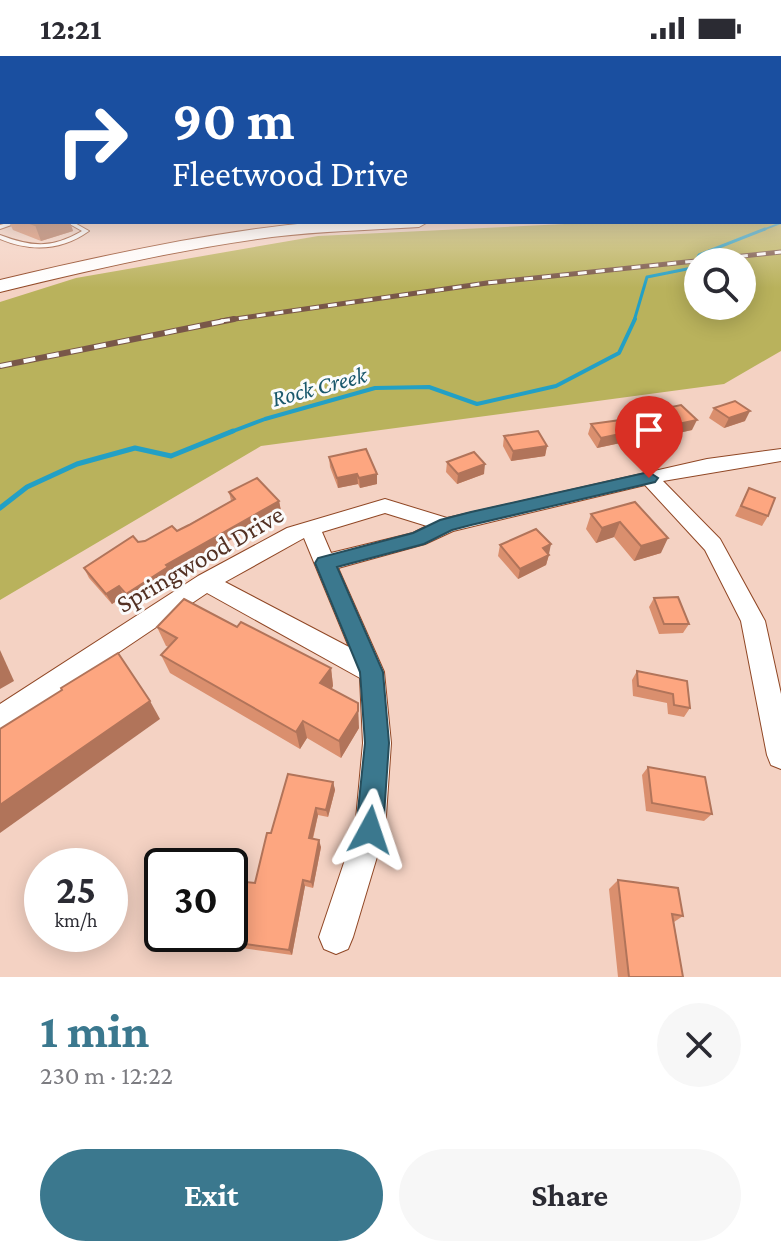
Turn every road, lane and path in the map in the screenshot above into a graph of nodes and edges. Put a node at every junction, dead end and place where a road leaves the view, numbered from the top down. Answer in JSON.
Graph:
{"nodes":[{"id":1,"x":73,"y":224,"type":"edge"},
{"id":2,"x":276,"y":224,"type":"edge"},
{"id":3,"x":368,"y":224,"type":"edge"},
{"id":4,"x":0,"y":237,"type":"edge"},
{"id":5,"x":0,"y":274,"type":"edge"},
{"id":6,"x":0,"y":286,"type":"edge"},
{"id":7,"x":781,"y":455,"type":"edge"},
{"id":8,"x":649,"y":478,"type":"junction"},
{"id":9,"x":447,"y":525,"type":"junction"},
{"id":10,"x":310,"y":528,"type":"junction"},
{"id":11,"x":325,"y":563,"type":"junction"},
{"id":12,"x":206,"y":582,"type":"junction"},
{"id":13,"x":372,"y":672,"type":"junction"},
{"id":14,"x":0,"y":719,"type":"edge"},
{"id":15,"x":781,"y":755,"type":"edge"},
{"id":16,"x":336,"y":937,"type":"dead end"}],
"edges":[{"from":1,"to":4,"type":"lane"},
{"from":2,"to":5,"type":"main road"},
{"from":3,"to":6,"type":"main road"},
{"from":7,"to":8,"type":"street"},
{"from":8,"to":9,"type":"street"},
{"from":8,"to":15,"type":"street"},
{"from":9,"to":10,"type":"street","name":"Springwood Drive"},
{"from":9,"to":11,"type":"street"},
{"from":10,"to":11,"type":"street"},
{"from":10,"to":12,"type":"street","name":"Springwood Drive"},
{"from":11,"to":13,"type":"street"},
{"from":12,"to":13,"type":"street"},
{"from":12,"to":14,"type":"street","name":"Springwood Drive"},
{"from":13,"to":16,"type":"street"}]}
